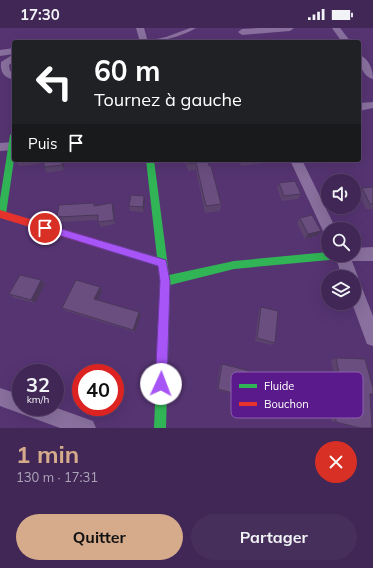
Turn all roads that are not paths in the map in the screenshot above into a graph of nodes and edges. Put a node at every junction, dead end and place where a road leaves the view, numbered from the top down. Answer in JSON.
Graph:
{"nodes":[{"id":1,"x":140,"y":28,"type":"edge"},
{"id":2,"x":194,"y":28,"type":"edge"},
{"id":3,"x":290,"y":28,"type":"edge"},
{"id":4,"x":336,"y":28,"type":"edge"},
{"id":5,"x":241,"y":30,"type":"edge"},
{"id":6,"x":143,"y":40,"type":"edge"},
{"id":7,"x":156,"y":40,"type":"edge"},
{"id":8,"x":245,"y":40,"type":"edge"},
{"id":9,"x":345,"y":40,"type":"edge"},
{"id":10,"x":12,"y":51,"type":"edge"},
{"id":11,"x":0,"y":53,"type":"edge"},
{"id":12,"x":12,"y":58,"type":"edge"},
{"id":13,"x":361,"y":61,"type":"edge"},
{"id":14,"x":12,"y":76,"type":"edge"},
{"id":15,"x":373,"y":76,"type":"edge"},
{"id":16,"x":373,"y":105,"type":"edge"},
{"id":17,"x":361,"y":107,"type":"edge"},
{"id":18,"x":12,"y":143,"type":"edge"},
{"id":19,"x":0,"y":147,"type":"edge"},
{"id":20,"x":12,"y":153,"type":"edge"},
{"id":21,"x":150,"y":162,"type":"edge"},
{"id":22,"x":297,"y":162,"type":"edge"},
{"id":23,"x":1,"y":214,"type":"edge"},
{"id":24,"x":326,"y":222,"type":"edge"},
{"id":25,"x":373,"y":254,"type":"edge"},
{"id":26,"x":361,"y":255,"type":"edge"},
{"id":27,"x":321,"y":257,"type":"edge"},
{"id":28,"x":162,"y":263,"type":"junction"},
{"id":29,"x":165,"y":281,"type":"junction"},
{"id":30,"x":361,"y":306,"type":"edge"},
{"id":31,"x":373,"y":338,"type":"edge"},
{"id":32,"x":0,"y":397,"type":"edge"},
{"id":33,"x":12,"y":401,"type":"edge"},
{"id":34,"x":53,"y":416,"type":"edge"},
{"id":35,"x":86,"y":428,"type":"edge"},
{"id":36,"x":160,"y":428,"type":"edge"}],
"edges":[{"from":1,"to":6,"type":"street"},
{"from":2,"to":7,"type":"lane"},
{"from":3,"to":5,"type":"street"},
{"from":4,"to":9,"type":"street"},
{"from":5,"to":8,"type":"street"},
{"from":10,"to":11,"type":"street"},
{"from":12,"to":14,"type":"street"},
{"from":13,"to":15,"type":"street"},
{"from":16,"to":17,"type":"street"},
{"from":18,"to":19,"type":"street"},
{"from":20,"to":23,"type":"street"},
{"from":21,"to":28,"type":"street"},
{"from":22,"to":24,"type":"street"},
{"from":23,"to":28,"type":"street"},
{"from":25,"to":26,"type":"street"},
{"from":27,"to":29,"type":"street"},
{"from":28,"to":29,"type":"street"},
{"from":29,"to":36,"type":"street"},
{"from":30,"to":31,"type":"street"},
{"from":32,"to":33,"type":"street"},
{"from":34,"to":35,"type":"street"}]}
